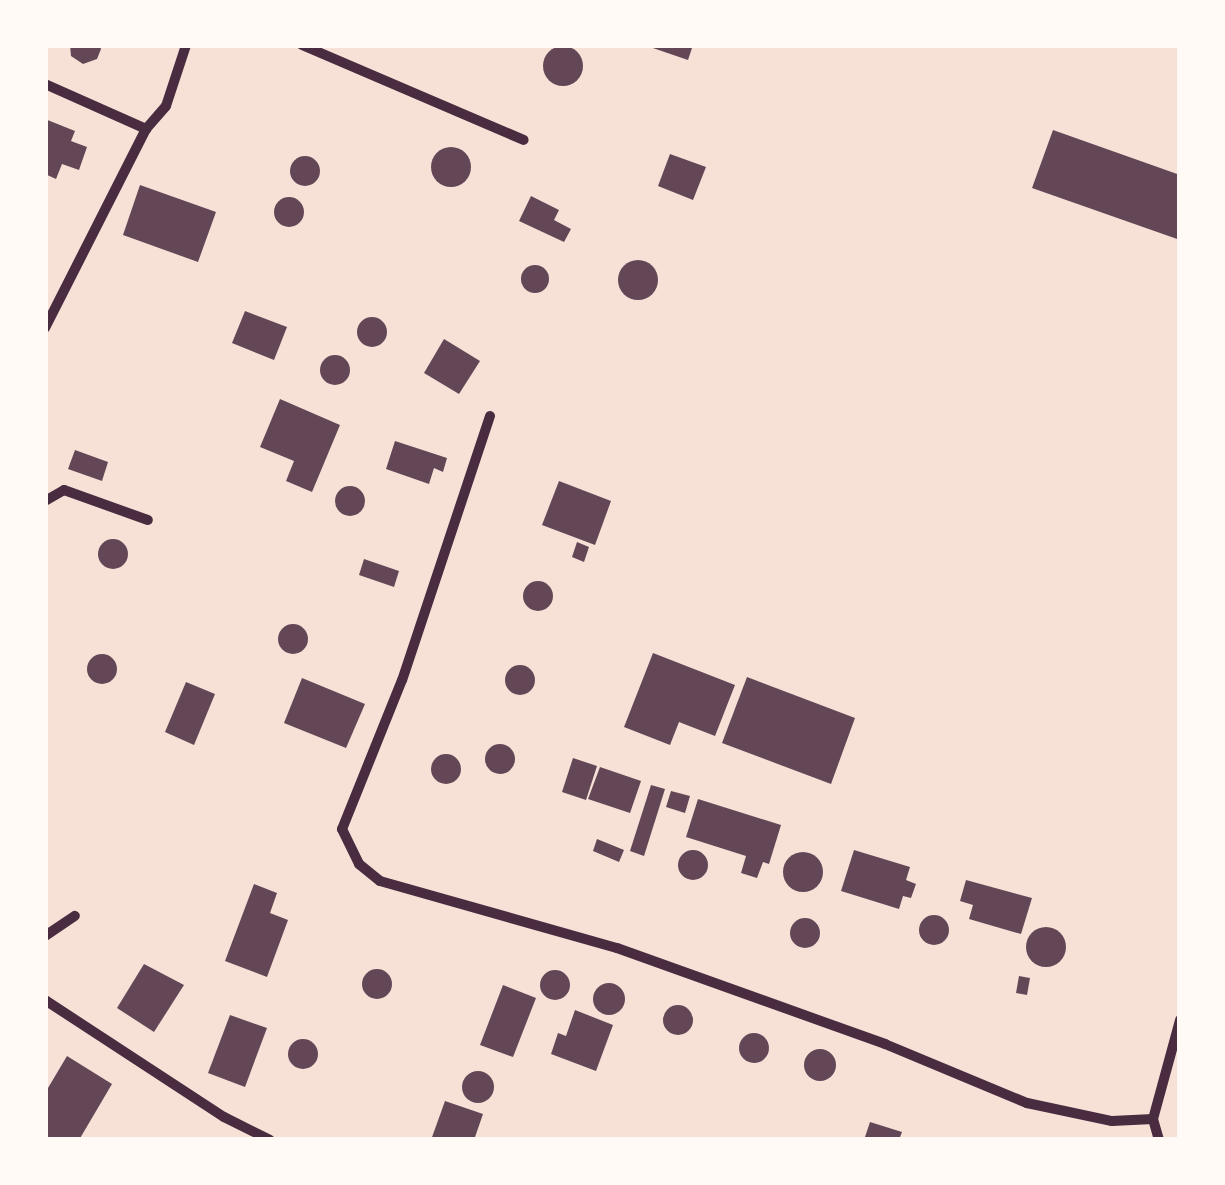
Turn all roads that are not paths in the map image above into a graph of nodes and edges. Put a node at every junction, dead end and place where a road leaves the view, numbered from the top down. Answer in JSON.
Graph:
{"nodes":[{"id":1,"x":186,"y":45,"type":"edge"},
{"id":2,"x":302,"y":45,"type":"edge"},
{"id":3,"x":45,"y":84,"type":"edge"},
{"id":4,"x":146,"y":128,"type":"junction"},
{"id":5,"x":524,"y":140,"type":"dead end"},
{"id":6,"x":45,"y":328,"type":"edge"},
{"id":7,"x":490,"y":416,"type":"dead end"},
{"id":8,"x":45,"y":501,"type":"edge"},
{"id":9,"x":148,"y":520,"type":"dead end"},
{"id":10,"x":75,"y":916,"type":"dead end"},
{"id":11,"x":45,"y":936,"type":"edge"},
{"id":12,"x":45,"y":1000,"type":"edge"},
{"id":13,"x":1180,"y":1020,"type":"edge"},
{"id":14,"x":1153,"y":1119,"type":"junction"},
{"id":15,"x":270,"y":1140,"type":"edge"},
{"id":16,"x":1159,"y":1140,"type":"edge"}],
"edges":[{"from":1,"to":4,"type":"street"},
{"from":2,"to":5,"type":"street"},
{"from":3,"to":4,"type":"street"},
{"from":4,"to":6,"type":"street"},
{"from":7,"to":14,"type":"street"},
{"from":8,"to":9,"type":"street"},
{"from":10,"to":11,"type":"street"},
{"from":12,"to":15,"type":"street"},
{"from":13,"to":14,"type":"street"},
{"from":14,"to":16,"type":"street"}]}
